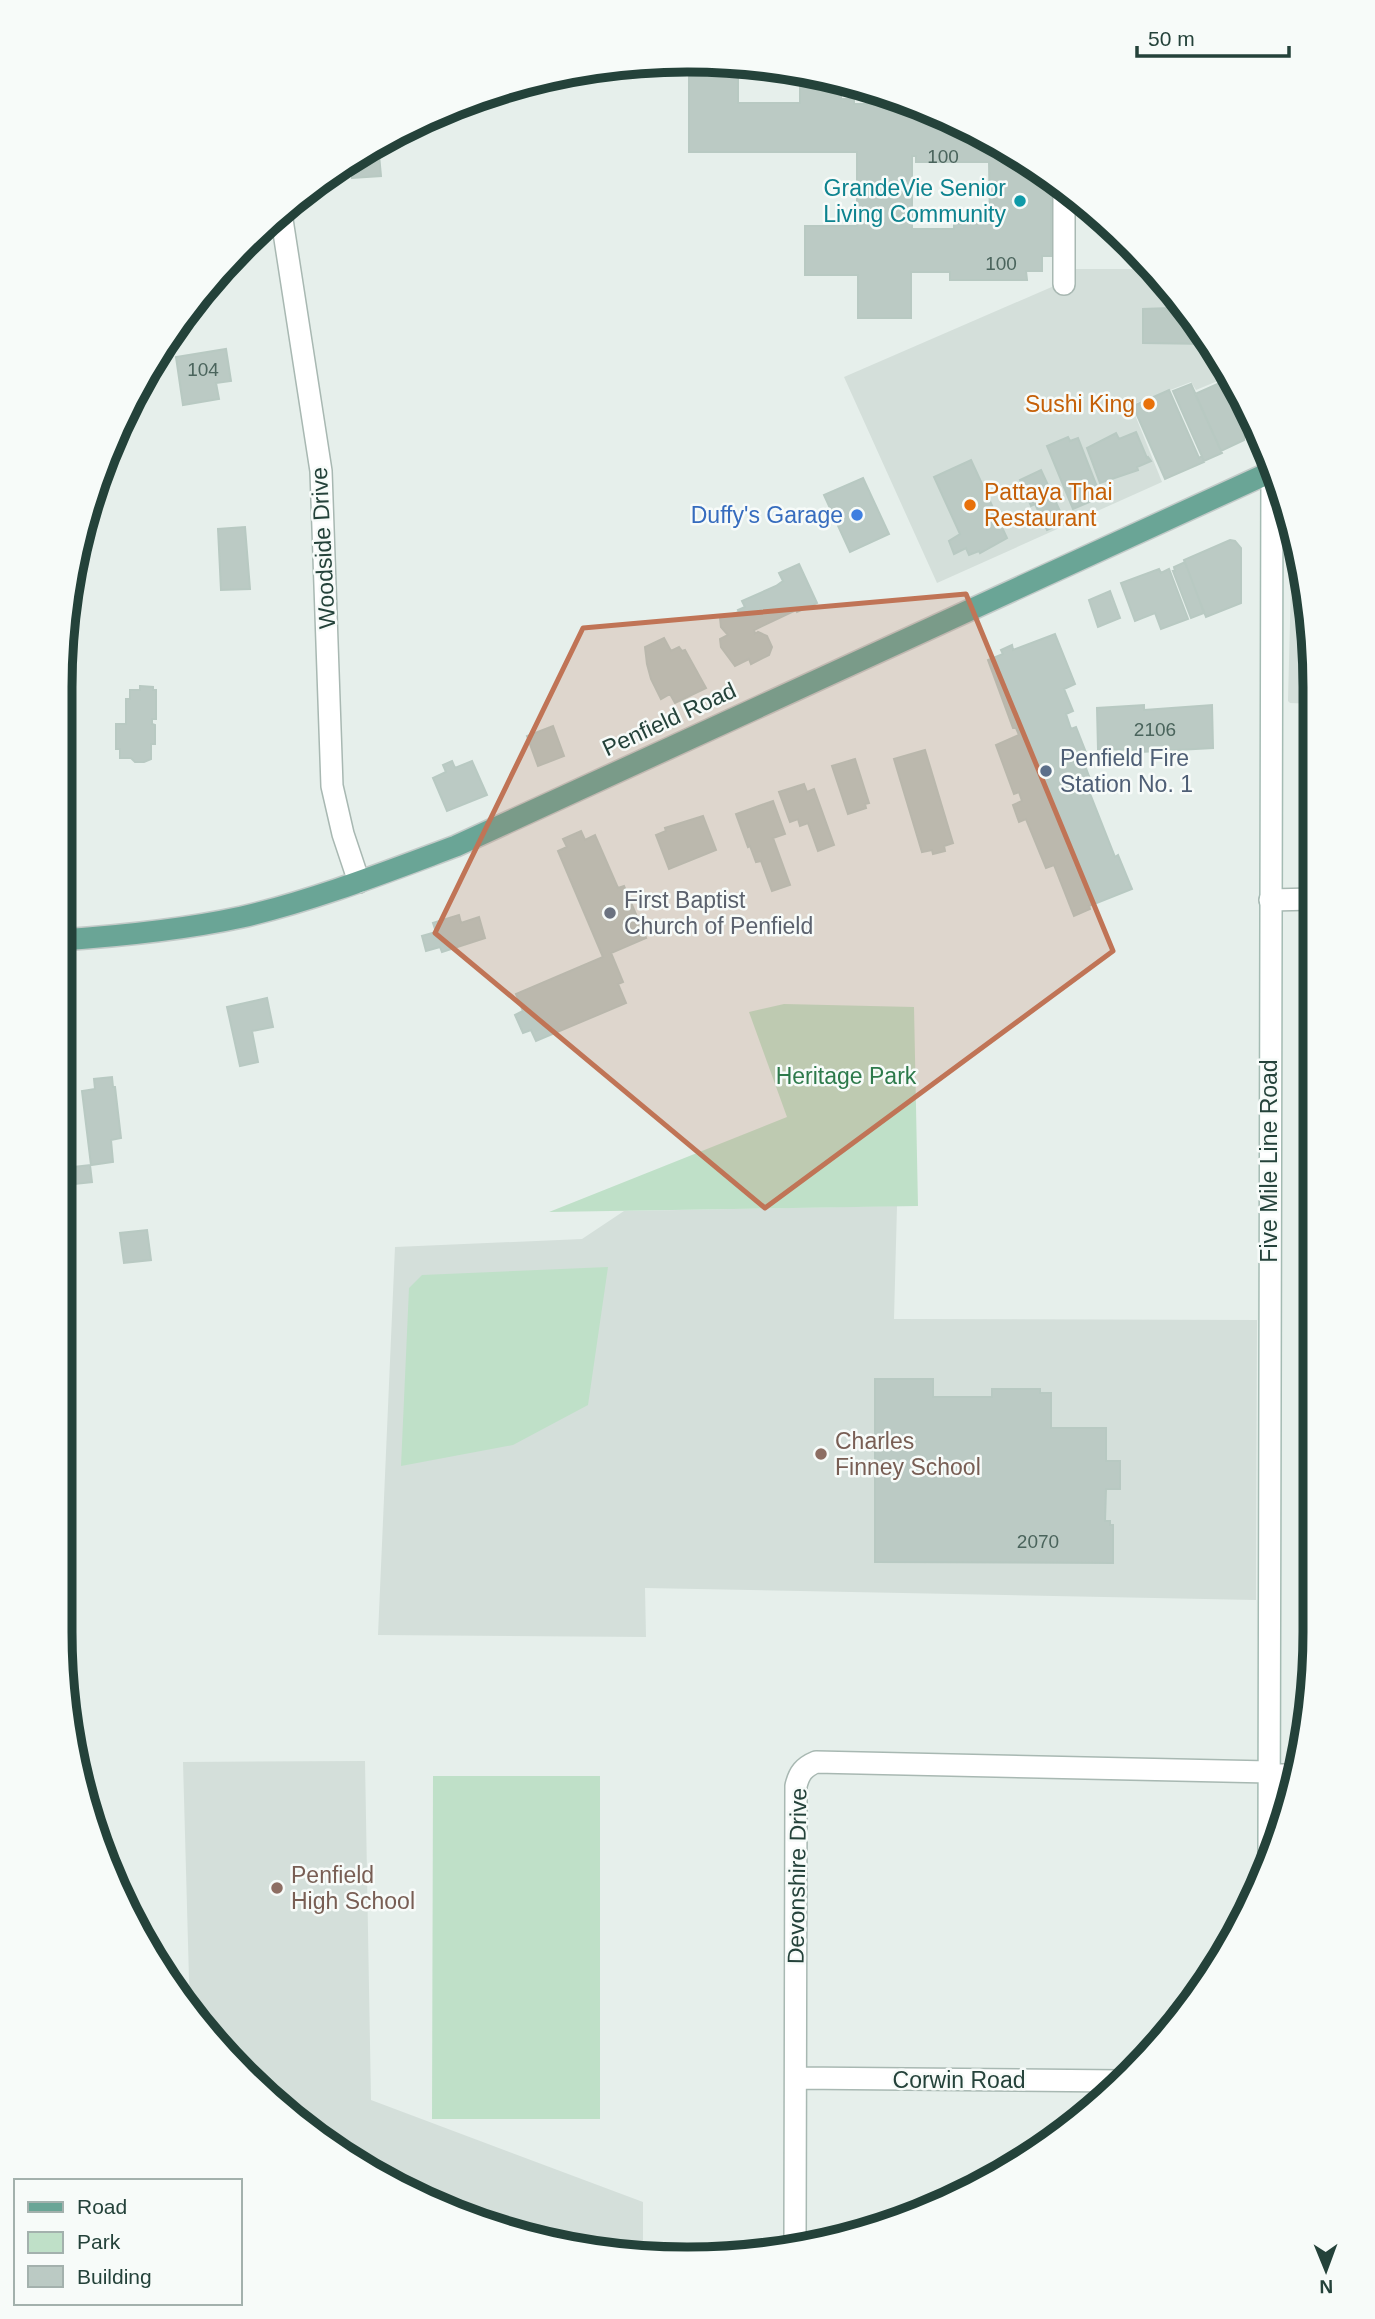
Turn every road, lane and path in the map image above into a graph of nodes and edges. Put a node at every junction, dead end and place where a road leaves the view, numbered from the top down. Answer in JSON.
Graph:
{"nodes":[{"id":1,"x":1064,"y":201,"type":"edge"},
{"id":2,"x":283,"y":224,"type":"edge"},
{"id":3,"x":1064,"y":284,"type":"dead end"},
{"id":4,"x":1264,"y":472,"type":"edge"},
{"id":5,"x":1273,"y":496,"type":"edge"},
{"id":6,"x":359,"y":881,"type":"junction"},
{"id":7,"x":1303,"y":899,"type":"edge"},
{"id":8,"x":1270,"y":900,"type":"junction"},
{"id":9,"x":72,"y":939,"type":"edge"},
{"id":10,"x":1269,"y":1774,"type":"junction"},
{"id":11,"x":1286,"y":1775,"type":"edge"},
{"id":12,"x":1269,"y":1834,"type":"edge"},
{"id":13,"x":796,"y":2078,"type":"junction"},
{"id":14,"x":1108,"y":2081,"type":"edge"},
{"id":15,"x":795,"y":2237,"type":"edge"}],
"edges":[{"from":1,"to":3,"type":"street"},
{"from":2,"to":6,"type":"street","name":"Woodside Drive"},
{"from":4,"to":6,"type":"main road","name":"Penfield Road"},
{"from":5,"to":8,"type":"street","name":"Five Mile Line Road"},
{"from":6,"to":9,"type":"main road","name":"Penfield Road"},
{"from":7,"to":8,"type":"street"},
{"from":8,"to":10,"type":"street","name":"Five Mile Line Road"},
{"from":10,"to":11,"type":"street"},
{"from":10,"to":12,"type":"street","name":"Five Mile Line Road"},
{"from":10,"to":13,"type":"street","name":"Devonshire Drive"},
{"from":13,"to":14,"type":"street","name":"Corwin Road"},
{"from":13,"to":15,"type":"street","name":"Devonshire Drive"}]}
